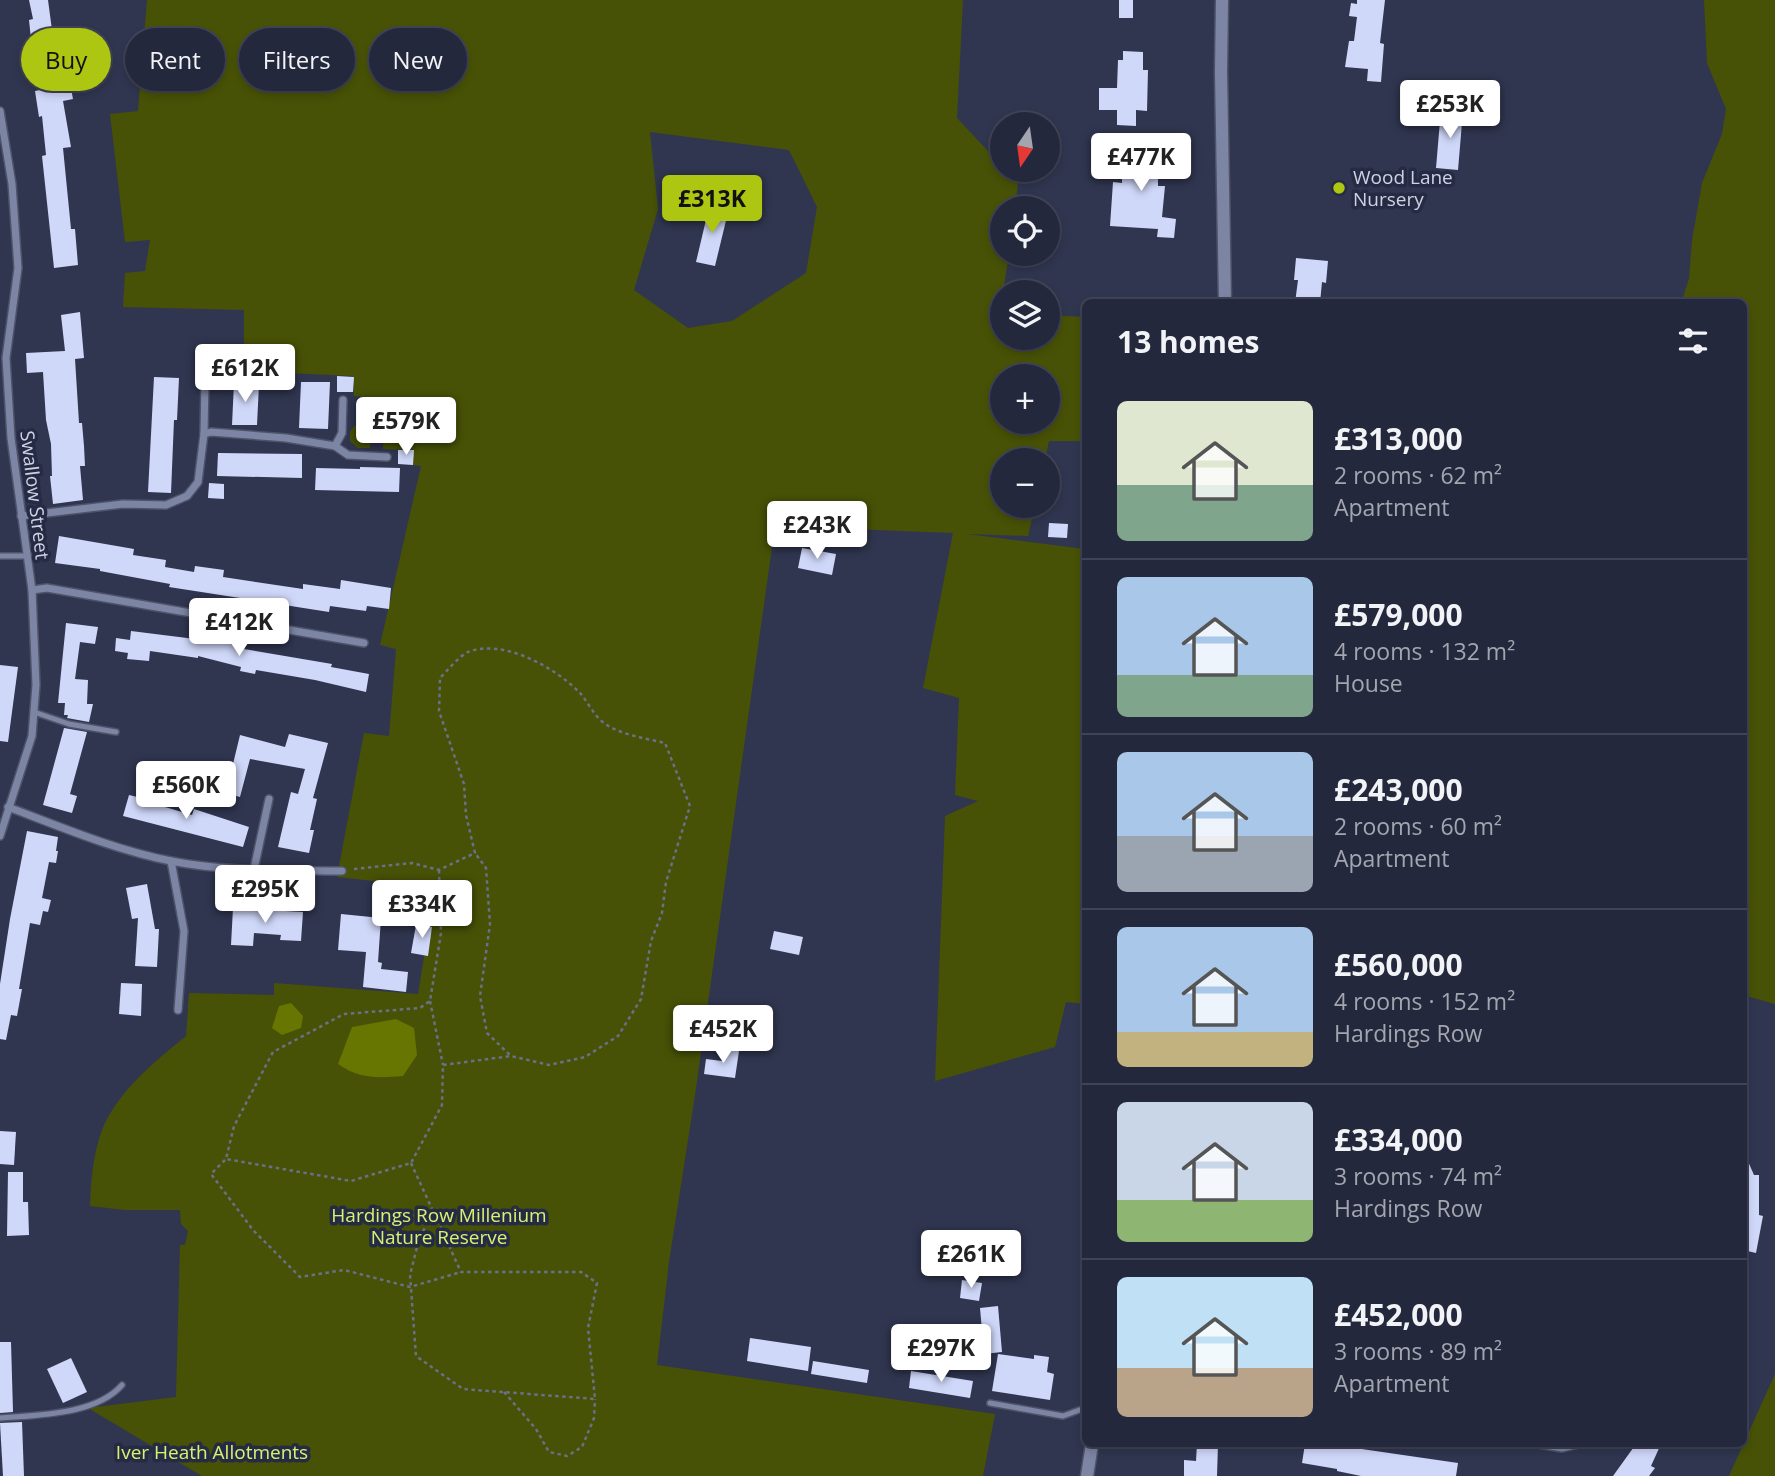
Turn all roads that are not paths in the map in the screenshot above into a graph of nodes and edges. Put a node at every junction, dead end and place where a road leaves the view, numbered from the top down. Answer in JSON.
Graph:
{"nodes":[{"id":1,"x":1222,"y":0,"type":"edge"},
{"id":2,"x":0,"y":111,"type":"edge"},
{"id":3,"x":1225,"y":299,"type":"edge"},
{"id":4,"x":205,"y":380,"type":"dead end"},
{"id":5,"x":343,"y":400,"type":"dead end"},
{"id":6,"x":204,"y":434,"type":"junction"},
{"id":7,"x":335,"y":446,"type":"junction"},
{"id":8,"x":387,"y":457,"type":"dead end"},
{"id":9,"x":21,"y":516,"type":"junction"},
{"id":10,"x":0,"y":556,"type":"edge"},
{"id":11,"x":26,"y":556,"type":"junction"},
{"id":12,"x":32,"y":590,"type":"junction"},
{"id":13,"x":364,"y":643,"type":"dead end"},
{"id":14,"x":34,"y":712,"type":"junction"},
{"id":15,"x":116,"y":732,"type":"dead end"},
{"id":16,"x":269,"y":799,"type":"dead end"},
{"id":17,"x":8,"y":807,"type":"junction"},
{"id":18,"x":0,"y":836,"type":"edge"},
{"id":19,"x":171,"y":861,"type":"junction"},
{"id":20,"x":254,"y":869,"type":"junction"},
{"id":21,"x":342,"y":871,"type":"road end"},
{"id":22,"x":178,"y":1010,"type":"dead end"},
{"id":23,"x":122,"y":1385,"type":"dead end"},
{"id":24,"x":990,"y":1403,"type":"dead end"},
{"id":25,"x":1082,"y":1409,"type":"edge"},
{"id":26,"x":0,"y":1418,"type":"edge"},
{"id":27,"x":1092,"y":1447,"type":"edge"},
{"id":28,"x":1087,"y":1476,"type":"edge"}],
"edges":[{"from":1,"to":3,"type":"street"},
{"from":2,"to":9,"type":"street","name":"Swallow Street"},
{"from":4,"to":6,"type":"street"},
{"from":5,"to":7,"type":"street"},
{"from":6,"to":7,"type":"street"},
{"from":6,"to":9,"type":"street"},
{"from":7,"to":8,"type":"street"},
{"from":9,"to":11,"type":"street","name":"Swallow Street"},
{"from":10,"to":11,"type":"lane"},
{"from":11,"to":12,"type":"street","name":"Swallow Street"},
{"from":12,"to":13,"type":"street"},
{"from":12,"to":14,"type":"street","name":"Swallow Street"},
{"from":14,"to":15,"type":"lane"},
{"from":14,"to":17,"type":"street","name":"Swallow Street"},
{"from":16,"to":20,"type":"street"},
{"from":17,"to":18,"type":"street","name":"Swallow Street"},
{"from":17,"to":19,"type":"street"},
{"from":19,"to":20,"type":"street"},
{"from":19,"to":22,"type":"street"},
{"from":20,"to":21,"type":"street"},
{"from":23,"to":26,"type":"lane"},
{"from":24,"to":25,"type":"lane"},
{"from":27,"to":28,"type":"street"}]}
